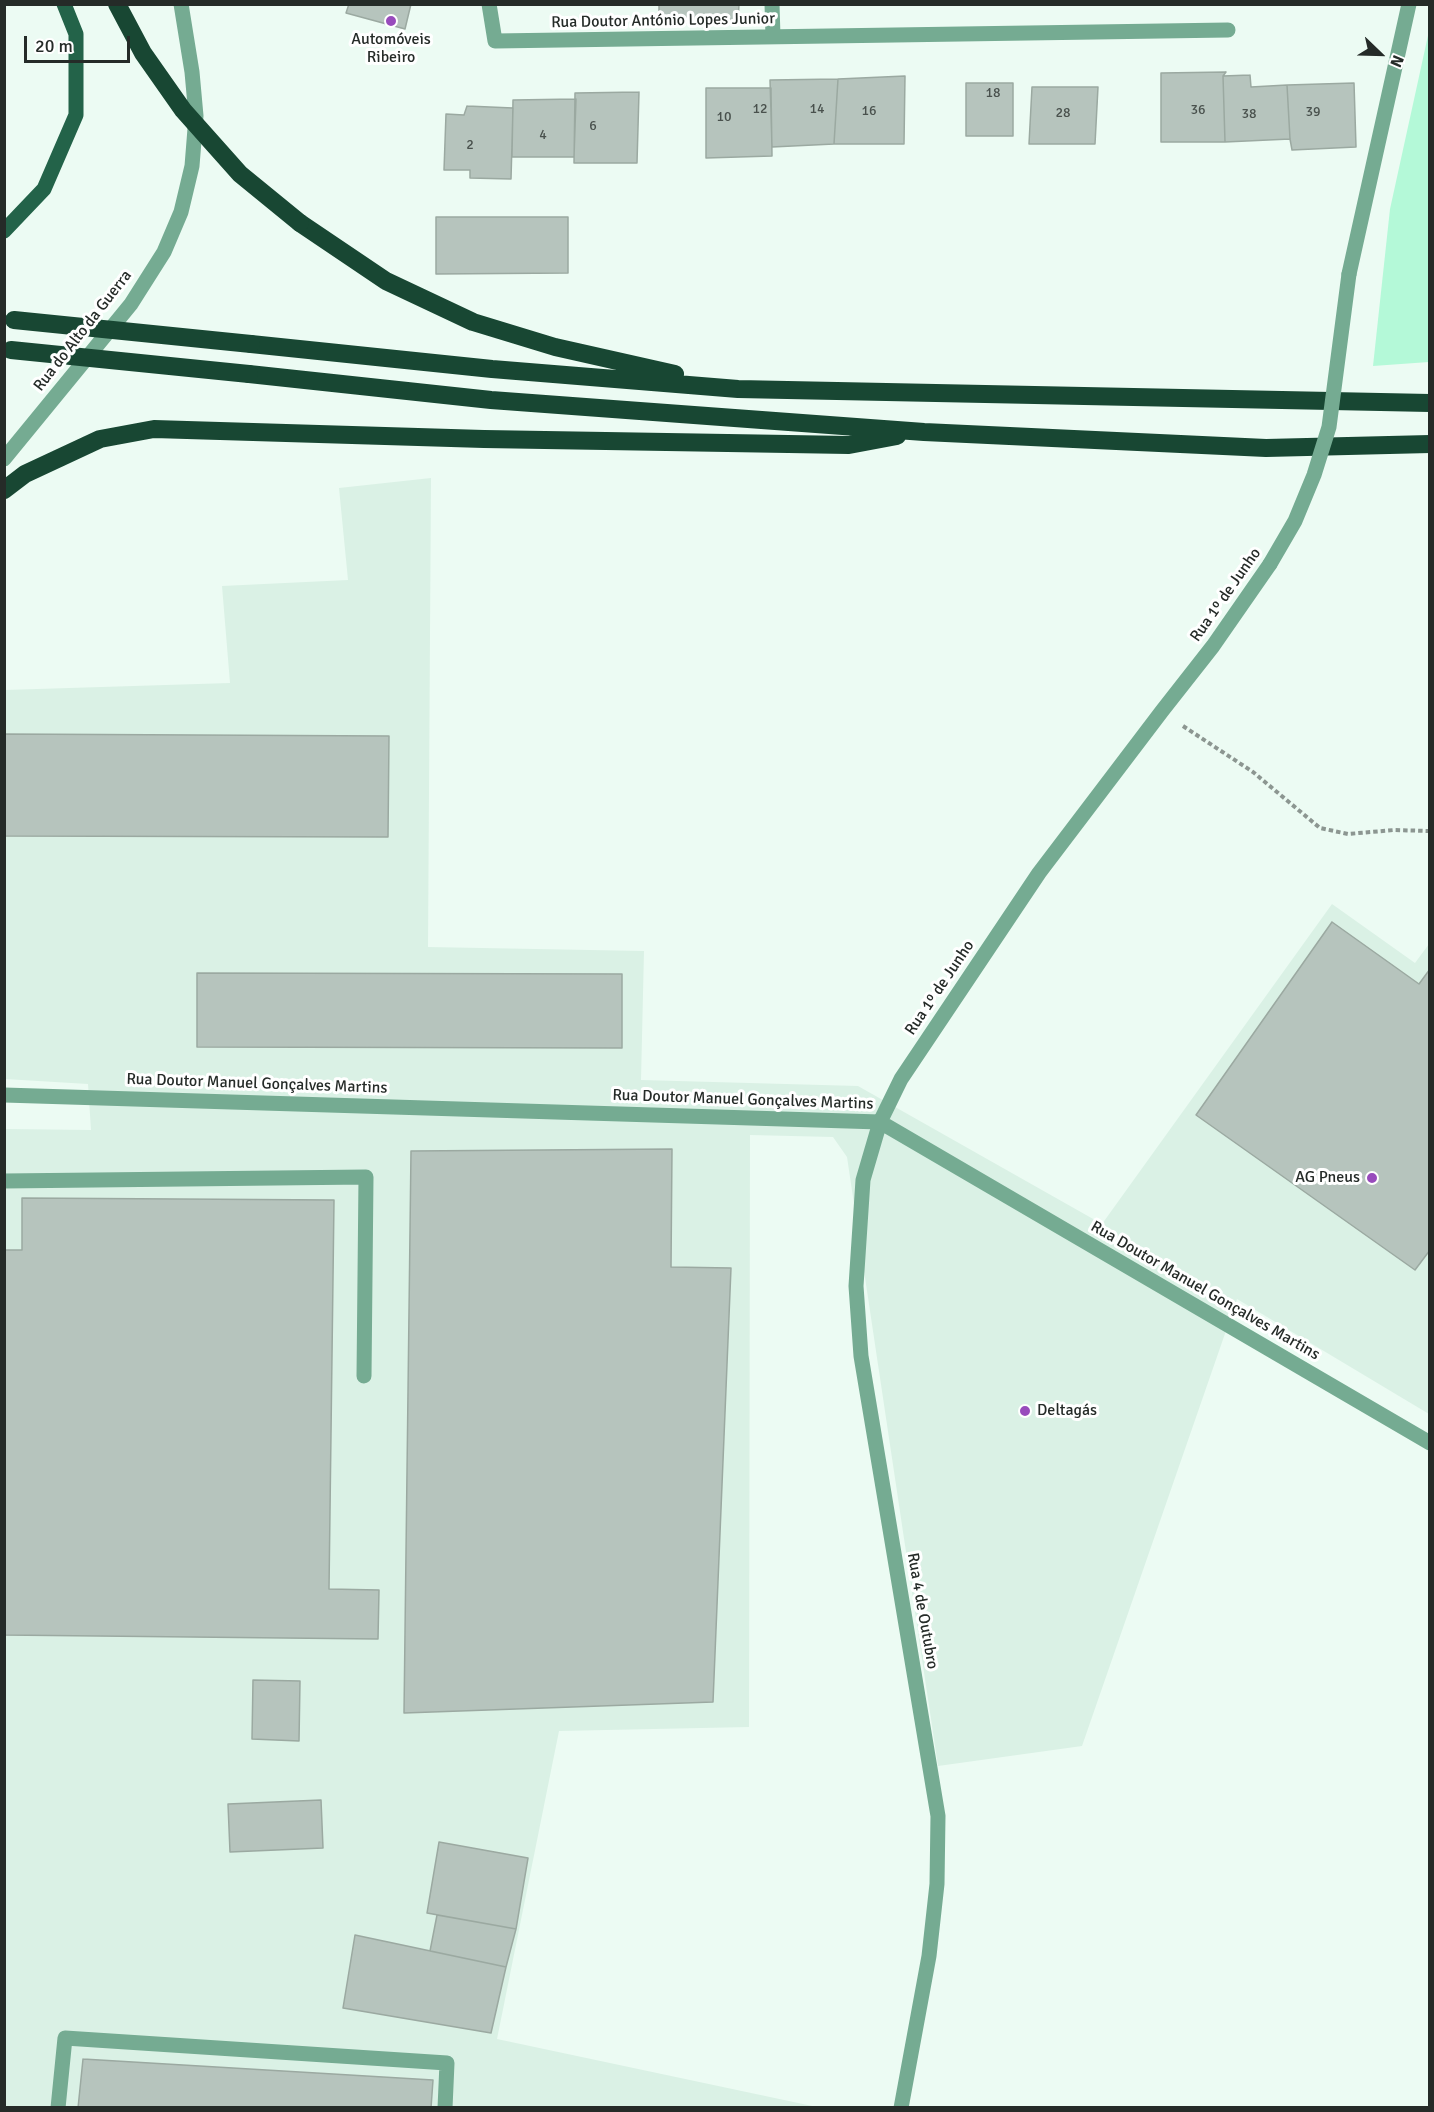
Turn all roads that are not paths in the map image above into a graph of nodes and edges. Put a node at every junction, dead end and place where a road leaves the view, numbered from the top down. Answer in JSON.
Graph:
{"nodes":[{"id":1,"x":64,"y":4,"type":"edge"},
{"id":2,"x":117,"y":4,"type":"edge"},
{"id":3,"x":181,"y":4,"type":"edge"},
{"id":4,"x":489,"y":4,"type":"edge"},
{"id":5,"x":772,"y":4,"type":"edge"},
{"id":6,"x":1409,"y":4,"type":"edge"},
{"id":7,"x":1228,"y":30,"type":"dead end"},
{"id":8,"x":773,"y":37,"type":"junction"},
{"id":9,"x":4,"y":231,"type":"edge"},
{"id":10,"x":9,"y":320,"type":"edge"},
{"id":11,"x":8,"y":350,"type":"edge"},
{"id":12,"x":738,"y":388,"type":"junction"},
{"id":13,"x":1430,"y":403,"type":"edge"},
{"id":14,"x":924,"y":432,"type":"junction"},
{"id":15,"x":1430,"y":444,"type":"edge"},
{"id":16,"x":4,"y":459,"type":"edge"},
{"id":17,"x":4,"y":490,"type":"edge"},
{"id":18,"x":4,"y":1095,"type":"edge"},
{"id":19,"x":880,"y":1122,"type":"junction"},
{"id":20,"x":4,"y":1181,"type":"edge"},
{"id":21,"x":364,"y":1376,"type":"dead end"},
{"id":22,"x":1430,"y":1443,"type":"edge"},
{"id":23,"x":58,"y":2108,"type":"edge"},
{"id":24,"x":445,"y":2108,"type":"edge"},
{"id":25,"x":901,"y":2108,"type":"edge"}],
"edges":[{"from":1,"to":9,"type":"main road"},
{"from":2,"to":12,"type":"highway","bridge":true},
{"from":3,"to":16,"type":"street","name":"Rua do Alto da Guerra"},
{"from":4,"to":8,"type":"street","name":"Rua Doutor António Lopes Junior"},
{"from":5,"to":8,"type":"street"},
{"from":6,"to":19,"type":"street","name":"Rua 1º de Junho","bridge":true},
{"from":7,"to":8,"type":"street","name":"Rua Doutor António Lopes Junior"},
{"from":10,"to":12,"type":"highway","bridge":true},
{"from":11,"to":14,"type":"highway","bridge":true},
{"from":12,"to":13,"type":"highway"},
{"from":14,"to":15,"type":"highway"},
{"from":14,"to":17,"type":"highway"},
{"from":18,"to":19,"type":"street","name":"Rua Doutor Manuel Gonçalves Martins"},
{"from":19,"to":22,"type":"street","name":"Rua Doutor Manuel Gonçalves Martins"},
{"from":19,"to":25,"type":"street","name":"Rua 4 de Outubro"},
{"from":20,"to":21,"type":"street"},
{"from":23,"to":24,"type":"street"}]}
